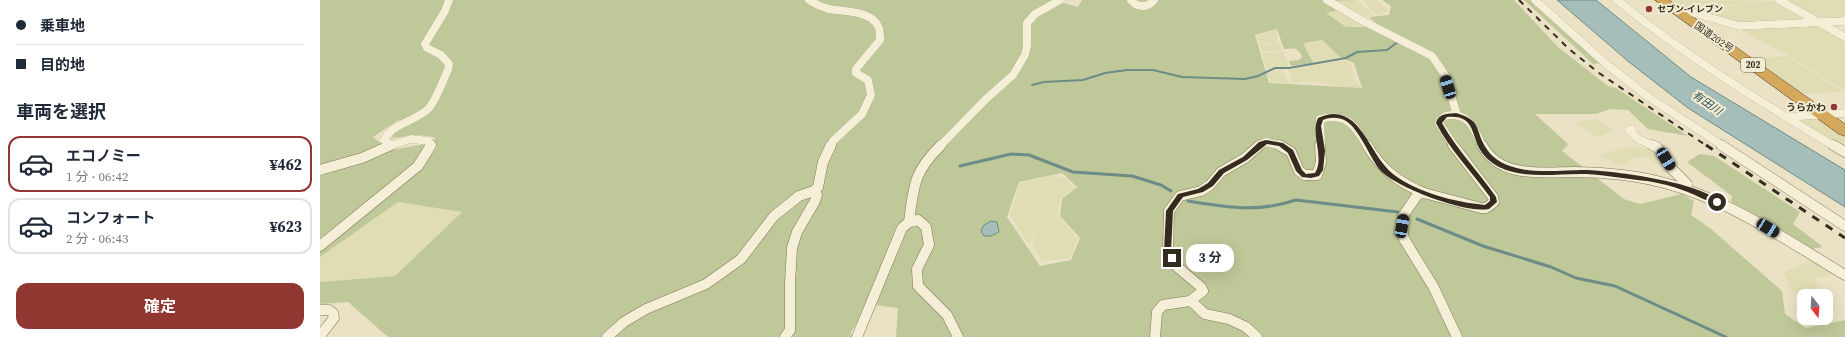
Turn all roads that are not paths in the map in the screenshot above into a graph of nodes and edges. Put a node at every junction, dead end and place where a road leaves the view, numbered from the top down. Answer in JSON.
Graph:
{"nodes":[{"id":1,"x":449,"y":0,"type":"edge"},
{"id":2,"x":809,"y":0,"type":"edge"},
{"id":3,"x":1060,"y":0,"type":"edge"},
{"id":4,"x":1131,"y":0,"type":"edge"},
{"id":5,"x":1154,"y":0,"type":"edge"},
{"id":6,"x":1328,"y":0,"type":"edge"},
{"id":7,"x":1535,"y":0,"type":"edge"},
{"id":8,"x":1617,"y":0,"type":"edge"},
{"id":9,"x":1779,"y":0,"type":"edge"},
{"id":10,"x":1665,"y":3,"type":"edge"},
{"id":11,"x":1845,"y":21,"type":"edge"},
{"id":12,"x":1818,"y":22,"type":"junction"},
{"id":13,"x":1845,"y":37,"type":"edge"},
{"id":14,"x":1845,"y":113,"type":"edge"},
{"id":15,"x":1456,"y":115,"type":"junction"},
{"id":16,"x":1823,"y":115,"type":"junction"},
{"id":17,"x":1786,"y":117,"type":"junction"},
{"id":18,"x":1632,"y":128,"type":"dead end"},
{"id":19,"x":1845,"y":130,"type":"edge"},
{"id":20,"x":390,"y":144,"type":"junction"},
{"id":21,"x":1845,"y":152,"type":"edge"},
{"id":22,"x":320,"y":170,"type":"edge"},
{"id":23,"x":1686,"y":188,"type":"junction"},
{"id":24,"x":814,"y":191,"type":"junction"},
{"id":25,"x":1424,"y":193,"type":"junction"},
{"id":26,"x":909,"y":222,"type":"junction"},
{"id":27,"x":1845,"y":226,"type":"edge"},
{"id":28,"x":320,"y":246,"type":"edge"},
{"id":29,"x":1845,"y":275,"type":"edge"},
{"id":30,"x":1192,"y":302,"type":"junction"},
{"id":31,"x":320,"y":310,"type":"edge"},
{"id":32,"x":320,"y":336,"type":"edge"},
{"id":33,"x":607,"y":337,"type":"edge"},
{"id":34,"x":785,"y":337,"type":"edge"},
{"id":35,"x":857,"y":337,"type":"edge"},
{"id":36,"x":958,"y":337,"type":"edge"},
{"id":37,"x":1155,"y":337,"type":"edge"},
{"id":38,"x":1257,"y":337,"type":"edge"},
{"id":39,"x":1457,"y":337,"type":"edge"}],
"edges":[{"from":1,"to":20,"type":"street"},
{"from":2,"to":24,"type":"street"},
{"from":3,"to":26,"type":"street"},
{"from":4,"to":5,"type":"street"},
{"from":6,"to":15,"type":"street"},
{"from":7,"to":27,"type":"street"},
{"from":8,"to":17,"type":"street"},
{"from":9,"to":12,"type":"street"},
{"from":10,"to":12,"type":"street"},
{"from":10,"to":16,"type":"highway","name":"国道202号","number":"202"},
{"from":11,"to":12,"type":"street"},
{"from":12,"to":13,"type":"street"},
{"from":14,"to":16,"type":"street"},
{"from":15,"to":23,"type":"street"},
{"from":15,"to":25,"type":"street"},
{"from":16,"to":17,"type":"street"},
{"from":16,"to":19,"type":"highway","name":"国道202号","number":"202"},
{"from":17,"to":21,"type":"street"},
{"from":18,"to":23,"type":"street"},
{"from":20,"to":22,"type":"street"},
{"from":20,"to":28,"type":"street"},
{"from":23,"to":29,"type":"street"},
{"from":24,"to":33,"type":"street"},
{"from":24,"to":34,"type":"street"},
{"from":25,"to":30,"type":"street"},
{"from":25,"to":39,"type":"street"},
{"from":26,"to":35,"type":"street"},
{"from":26,"to":36,"type":"street"},
{"from":30,"to":37,"type":"street"},
{"from":30,"to":38,"type":"street"},
{"from":31,"to":32,"type":"street"}]}
